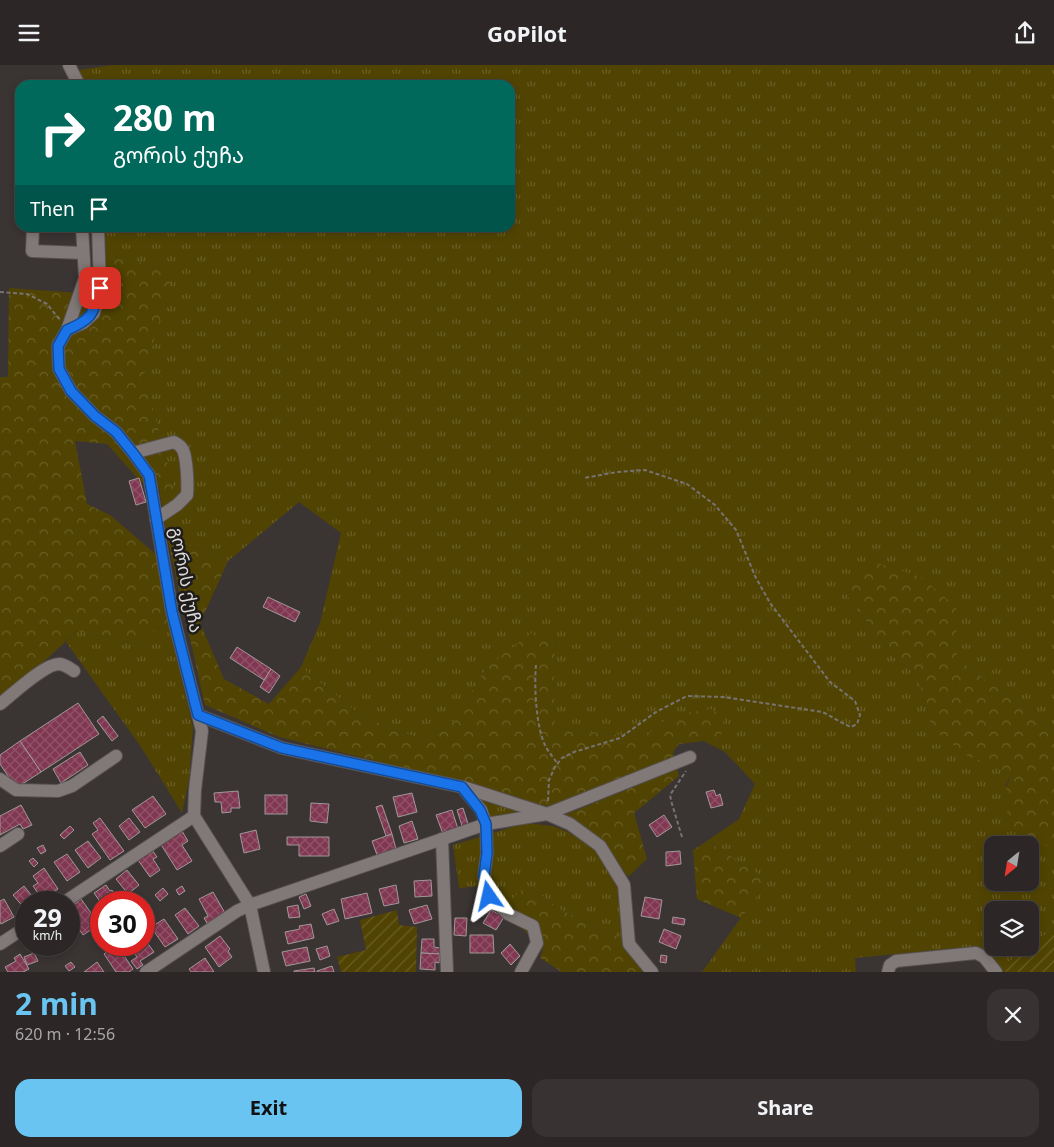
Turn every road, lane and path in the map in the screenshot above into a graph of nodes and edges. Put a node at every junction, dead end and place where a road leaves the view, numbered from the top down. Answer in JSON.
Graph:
{"nodes":[{"id":1,"x":69,"y":65,"type":"edge"},
{"id":2,"x":76,"y":80,"type":"edge"},
{"id":3,"x":33,"y":232,"type":"edge"},
{"id":4,"x":82,"y":232,"type":"edge"},
{"id":5,"x":98,"y":232,"type":"edge"},
{"id":6,"x":84,"y":253,"type":"junction"},
{"id":7,"x":0,"y":292,"type":"edge"},
{"id":8,"x":67,"y":330,"type":"junction"},
{"id":9,"x":133,"y":453,"type":"junction"},
{"id":10,"x":584,"y":478,"type":"dead end"},
{"id":11,"x":156,"y":519,"type":"junction"},
{"id":12,"x":536,"y":665,"type":"dead end"},
{"id":13,"x":74,"y":671,"type":"dead end"},
{"id":14,"x":0,"y":703,"type":"edge"},
{"id":15,"x":198,"y":715,"type":"junction"},
{"id":16,"x":116,"y":756,"type":"dead end"},
{"id":17,"x":690,"y":757,"type":"joint"},
{"id":18,"x":558,"y":763,"type":"junction"},
{"id":19,"x":0,"y":779,"type":"edge"},
{"id":20,"x":462,"y":787,"type":"junction"},
{"id":21,"x":547,"y":814,"type":"junction"},
{"id":22,"x":194,"y":816,"type":"junction"},
{"id":23,"x":486,"y":824,"type":"junction"},
{"id":24,"x":18,"y":833,"type":"dead end"},
{"id":25,"x":682,"y":837,"type":"dead end"},
{"id":26,"x":442,"y":839,"type":"junction"},
{"id":27,"x":0,"y":846,"type":"edge"},
{"id":28,"x":80,"y":892,"type":"edge"},
{"id":29,"x":250,"y":905,"type":"junction"},
{"id":30,"x":15,"y":934,"type":"edge"},
{"id":31,"x":0,"y":944,"type":"edge"},
{"id":32,"x":996,"y":971,"type":"edge"},
{"id":33,"x":146,"y":972,"type":"edge"},
{"id":34,"x":264,"y":972,"type":"edge"},
{"id":35,"x":447,"y":972,"type":"edge"},
{"id":36,"x":520,"y":972,"type":"edge"},
{"id":37,"x":652,"y":972,"type":"edge"},
{"id":38,"x":888,"y":972,"type":"edge"}],
"edges":[{"from":1,"to":2,"type":"street"},
{"from":3,"to":6,"type":"street"},
{"from":4,"to":6,"type":"street","name":"გორის ქუჩა"},
{"from":5,"to":8,"type":"street"},
{"from":6,"to":8,"type":"street","name":"გორის ქუჩა"},
{"from":7,"to":8,"type":"path"},
{"from":8,"to":9,"type":"street","name":"გორის ქუჩა"},
{"from":9,"to":11,"type":"street","name":"გორის ქუჩა"},
{"from":9,"to":11,"type":"street"},
{"from":10,"to":18,"type":"path"},
{"from":11,"to":15,"type":"street","name":"გორის ქუჩა"},
{"from":12,"to":18,"type":"path"},
{"from":13,"to":14,"type":"street"},
{"from":15,"to":20,"type":"street"},
{"from":15,"to":22,"type":"street","name":"გორის ქუჩა"},
{"from":16,"to":19,"type":"street"},
{"from":17,"to":21,"type":"street"},
{"from":17,"to":25,"type":"path"},
{"from":18,"to":21,"type":"path"},
{"from":20,"to":21,"type":"street"},
{"from":20,"to":23,"type":"street"},
{"from":21,"to":23,"type":"street"},
{"from":21,"to":37,"type":"street"},
{"from":22,"to":28,"type":"street"},
{"from":22,"to":29,"type":"street"},
{"from":23,"to":26,"type":"street"},
{"from":23,"to":36,"type":"street"},
{"from":24,"to":27,"type":"street"},
{"from":26,"to":29,"type":"street"},
{"from":26,"to":35,"type":"street"},
{"from":29,"to":33,"type":"street"},
{"from":29,"to":34,"type":"street"},
{"from":30,"to":31,"type":"street"},
{"from":32,"to":38,"type":"street"}]}
